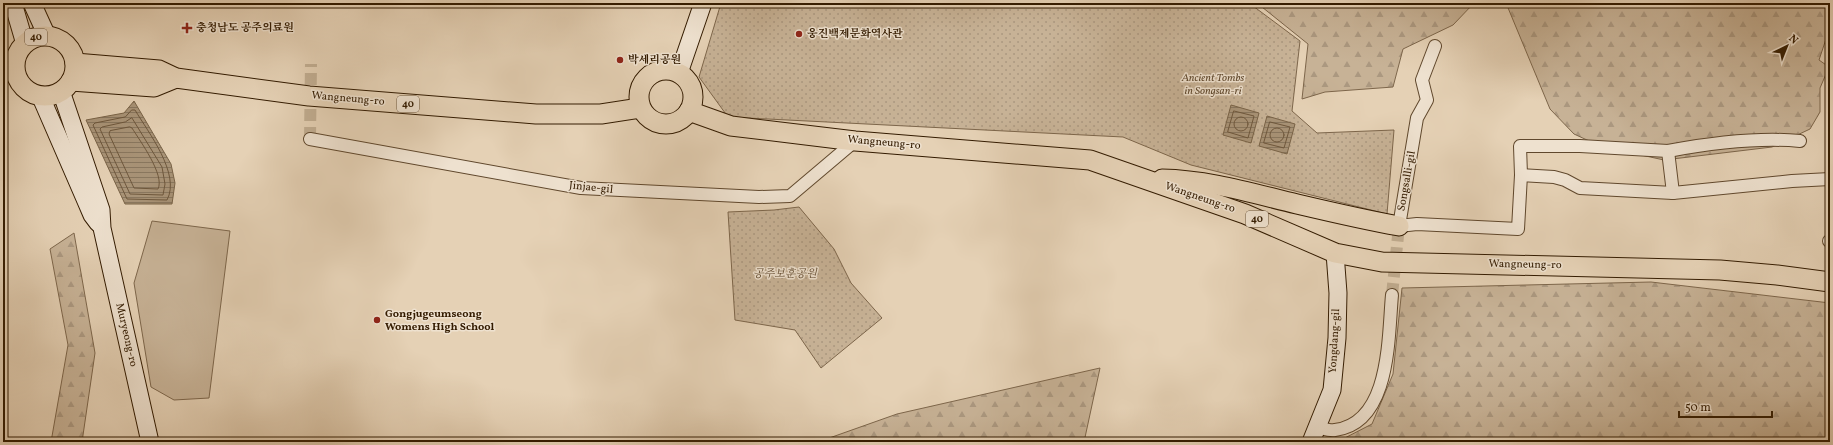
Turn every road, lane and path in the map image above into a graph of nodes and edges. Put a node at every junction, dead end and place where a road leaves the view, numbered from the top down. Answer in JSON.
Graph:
{"nodes":[{"id":1,"x":13,"y":3,"type":"edge"},
{"id":2,"x":32,"y":3,"type":"edge"},
{"id":3,"x":703,"y":3,"type":"edge"},
{"id":4,"x":47,"y":36,"type":"junction"},
{"id":5,"x":1434,"y":46,"type":"dead end"},
{"id":6,"x":15,"y":55,"type":"edge"},
{"id":7,"x":678,"y":73,"type":"junction"},
{"id":8,"x":69,"y":78,"type":"junction"},
{"id":9,"x":11,"y":81,"type":"edge"},
{"id":10,"x":40,"y":95,"type":"junction"},
{"id":11,"x":640,"y":108,"type":"junction"},
{"id":12,"x":689,"y":111,"type":"junction"},
{"id":13,"x":310,"y":140,"type":"dead end"},
{"id":14,"x":1800,"y":141,"type":"dead end"},
{"id":15,"x":855,"y":142,"type":"junction"},
{"id":16,"x":1668,"y":151,"type":"junction"},
{"id":17,"x":1521,"y":175,"type":"junction"},
{"id":18,"x":1142,"y":178,"type":"junction"},
{"id":19,"x":1830,"y":179,"type":"edge"},
{"id":20,"x":1672,"y":192,"type":"junction"},
{"id":21,"x":1399,"y":226,"type":"junction"},
{"id":22,"x":102,"y":228,"type":"junction"},
{"id":23,"x":1335,"y":252,"type":"junction"},
{"id":24,"x":1830,"y":282,"type":"edge"},
{"id":25,"x":1392,"y":295,"type":"tunnel mouth"},
{"id":26,"x":1314,"y":435,"type":"edge"},
{"id":27,"x":150,"y":442,"type":"edge"}],
"edges":[{"from":1,"to":6,"type":"main road"},
{"from":2,"to":4,"type":"main road"},
{"from":3,"to":7,"type":"main road"},
{"from":4,"to":6,"type":"main road","number":"40"},
{"from":4,"to":8,"type":"main road","number":"40"},
{"from":5,"to":21,"type":"street","name":"Songsalli-gil"},
{"from":6,"to":9,"type":"main road"},
{"from":7,"to":11,"type":"main road"},
{"from":7,"to":12,"type":"main road"},
{"from":8,"to":10,"type":"main road","number":"40"},
{"from":8,"to":11,"type":"main road","name":"Wangneung-ro","number":"40"},
{"from":8,"to":22,"type":"main road","name":"Muryeong-ro"},
{"from":9,"to":10,"type":"main road"},
{"from":10,"to":22,"type":"main road","name":"Muryeong-ro"},
{"from":11,"to":12,"type":"main road"},
{"from":12,"to":15,"type":"main road","name":"Wangneung-ro","number":"40"},
{"from":13,"to":15,"type":"street","name":"Jinjae-gil"},
{"from":14,"to":16,"type":"street"},
{"from":15,"to":18,"type":"main road","name":"Wangneung-ro","number":"40"},
{"from":16,"to":17,"type":"street"},
{"from":16,"to":20,"type":"street"},
{"from":17,"to":20,"type":"street"},
{"from":17,"to":21,"type":"street"},
{"from":18,"to":21,"type":"main road"},
{"from":18,"to":23,"type":"main road","name":"Wangneung-ro","number":"40"},
{"from":19,"to":20,"type":"street"},
{"from":22,"to":27,"type":"main road","name":"Muryeong-ro"},
{"from":23,"to":24,"type":"main road","name":"Wangneung-ro","number":"40"},
{"from":23,"to":26,"type":"main road","name":"Yongdang-gil"},
{"from":25,"to":26,"type":"street","name":"Yongdang-gil"}]}
